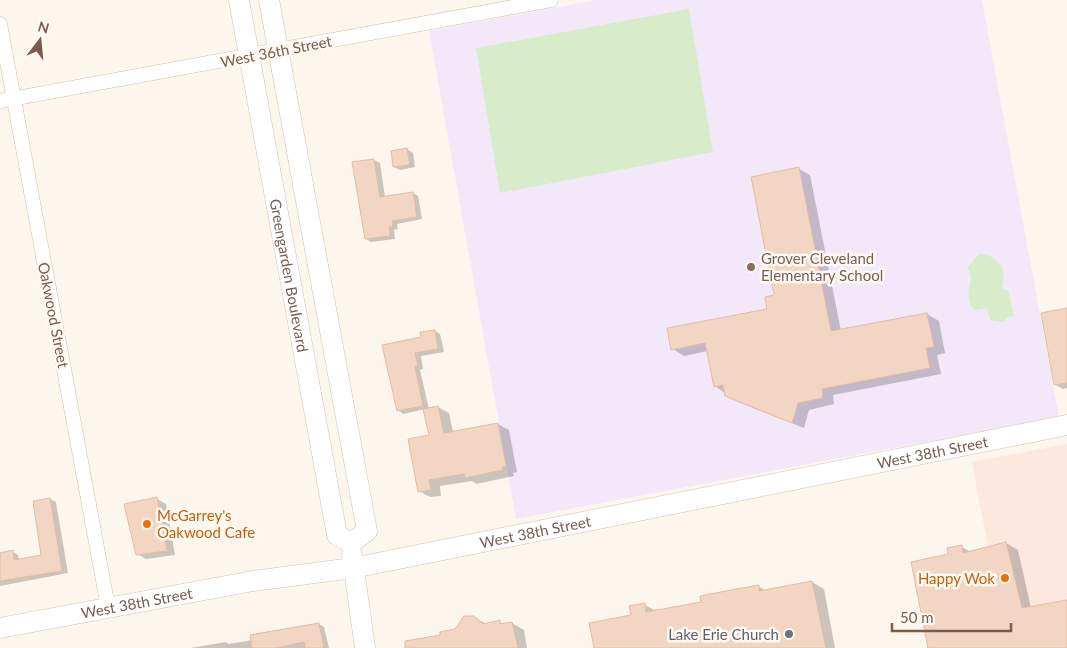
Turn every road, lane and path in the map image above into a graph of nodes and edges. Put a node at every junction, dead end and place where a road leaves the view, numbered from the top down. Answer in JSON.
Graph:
{"nodes":[{"id":1,"x":239,"y":0,"type":"edge"},
{"id":2,"x":269,"y":0,"type":"edge"},
{"id":3,"x":546,"y":0,"type":"edge"},
{"id":4,"x":0,"y":24,"type":"edge"},
{"id":5,"x":278,"y":50,"type":"junction"},
{"id":6,"x":249,"y":56,"type":"junction"},
{"id":7,"x":7,"y":100,"type":"edge"},
{"id":8,"x":1067,"y":425,"type":"edge"},
{"id":9,"x":351,"y":543,"type":"junction"},
{"id":10,"x":353,"y":568,"type":"junction"},
{"id":11,"x":108,"y":607,"type":"junction"},
{"id":12,"x":0,"y":628,"type":"edge"},
{"id":13,"x":365,"y":648,"type":"edge"}],
"edges":[{"from":1,"to":6,"type":"street","name":"Greengarden Boulevard"},
{"from":2,"to":5,"type":"street","name":"Greengarden Boulevard"},
{"from":3,"to":5,"type":"street","name":"West 36th Street"},
{"from":4,"to":7,"type":"street","name":"Oakwood Street"},
{"from":5,"to":6,"type":"street","name":"West 36th Street"},
{"from":5,"to":9,"type":"street","name":"Greengarden Boulevard"},
{"from":6,"to":7,"type":"street","name":"West 36th Street"},
{"from":6,"to":9,"type":"street","name":"Greengarden Boulevard"},
{"from":7,"to":11,"type":"street","name":"Oakwood Street"},
{"from":8,"to":10,"type":"street","name":"West 38th Street"},
{"from":9,"to":10,"type":"street"},
{"from":10,"to":11,"type":"street","name":"West 38th Street"},
{"from":10,"to":13,"type":"street"},
{"from":11,"to":12,"type":"street","name":"West 38th Street"}]}
